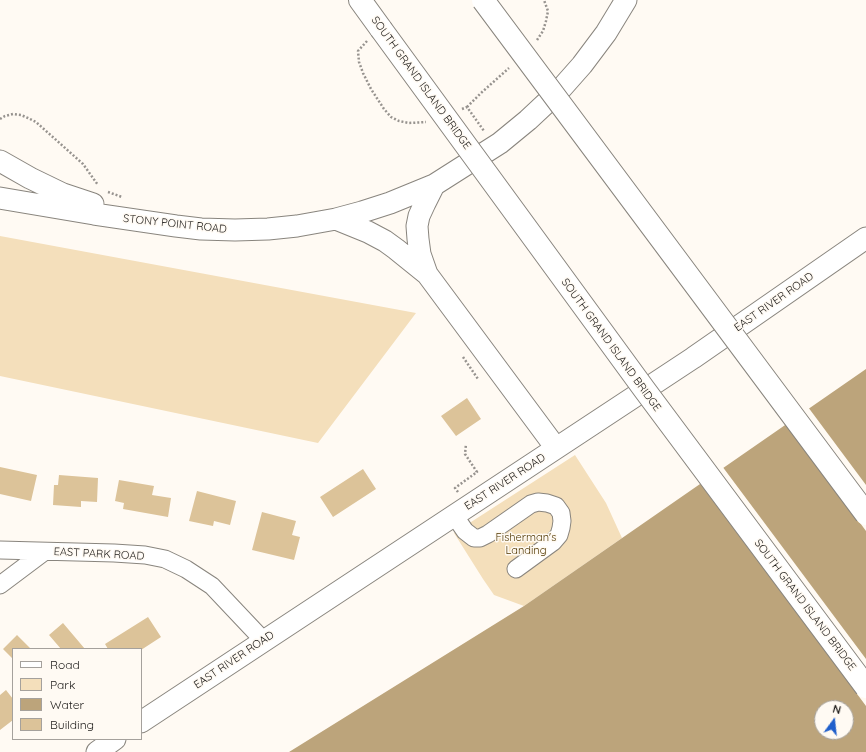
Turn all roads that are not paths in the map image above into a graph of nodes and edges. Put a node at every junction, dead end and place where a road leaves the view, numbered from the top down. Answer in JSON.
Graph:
{"nodes":[{"id":1,"x":360,"y":0,"type":"edge"},
{"id":2,"x":483,"y":0,"type":"edge"},
{"id":3,"x":626,"y":0,"type":"edge"},
{"id":4,"x":0,"y":161,"type":"edge"},
{"id":5,"x":434,"y":184,"type":"junction"},
{"id":6,"x":0,"y":198,"type":"edge"},
{"id":7,"x":336,"y":220,"type":"junction"},
{"id":8,"x":151,"y":222,"type":"junction"},
{"id":9,"x":866,"y":238,"type":"edge"},
{"id":10,"x":427,"y":274,"type":"junction"},
{"id":11,"x":556,"y":448,"type":"junction"},
{"id":12,"x":458,"y":506,"type":"junction"},
{"id":13,"x":866,"y":514,"type":"edge"},
{"id":14,"x":0,"y":550,"type":"edge"},
{"id":15,"x":44,"y":552,"type":"junction"},
{"id":16,"x":516,"y":569,"type":"dead end"},
{"id":17,"x":0,"y":585,"type":"edge"},
{"id":18,"x":263,"y":640,"type":"junction"},
{"id":19,"x":866,"y":687,"type":"edge"},
{"id":20,"x":142,"y":721,"type":"edge"},
{"id":21,"x":114,"y":740,"type":"edge"},
{"id":22,"x":97,"y":752,"type":"edge"}],
"edges":[{"from":1,"to":19,"type":"highway","name":"SOUTH GRAND ISLAND BRIDGE","bridge":true},
{"from":2,"to":13,"type":"highway","bridge":true},
{"from":3,"to":5,"type":"main road","name":"STONY POINT ROAD"},
{"from":4,"to":8,"type":"main road"},
{"from":5,"to":7,"type":"main road","name":"STONY POINT ROAD"},
{"from":5,"to":10,"type":"main road"},
{"from":6,"to":8,"type":"main road","name":"STONY POINT ROAD"},
{"from":7,"to":8,"type":"main road","name":"STONY POINT ROAD"},
{"from":7,"to":10,"type":"main road"},
{"from":9,"to":11,"type":"main road","name":"EAST RIVER ROAD"},
{"from":10,"to":11,"type":"main road"},
{"from":11,"to":12,"type":"main road","name":"EAST RIVER ROAD"},
{"from":12,"to":16,"type":"street"},
{"from":12,"to":18,"type":"main road","name":"EAST RIVER ROAD"},
{"from":14,"to":15,"type":"street","name":"EAST PARK ROAD"},
{"from":15,"to":17,"type":"street"},
{"from":15,"to":18,"type":"street","name":"EAST PARK ROAD"},
{"from":18,"to":20,"type":"main road","name":"EAST RIVER ROAD"},
{"from":21,"to":22,"type":"main road"}]}
